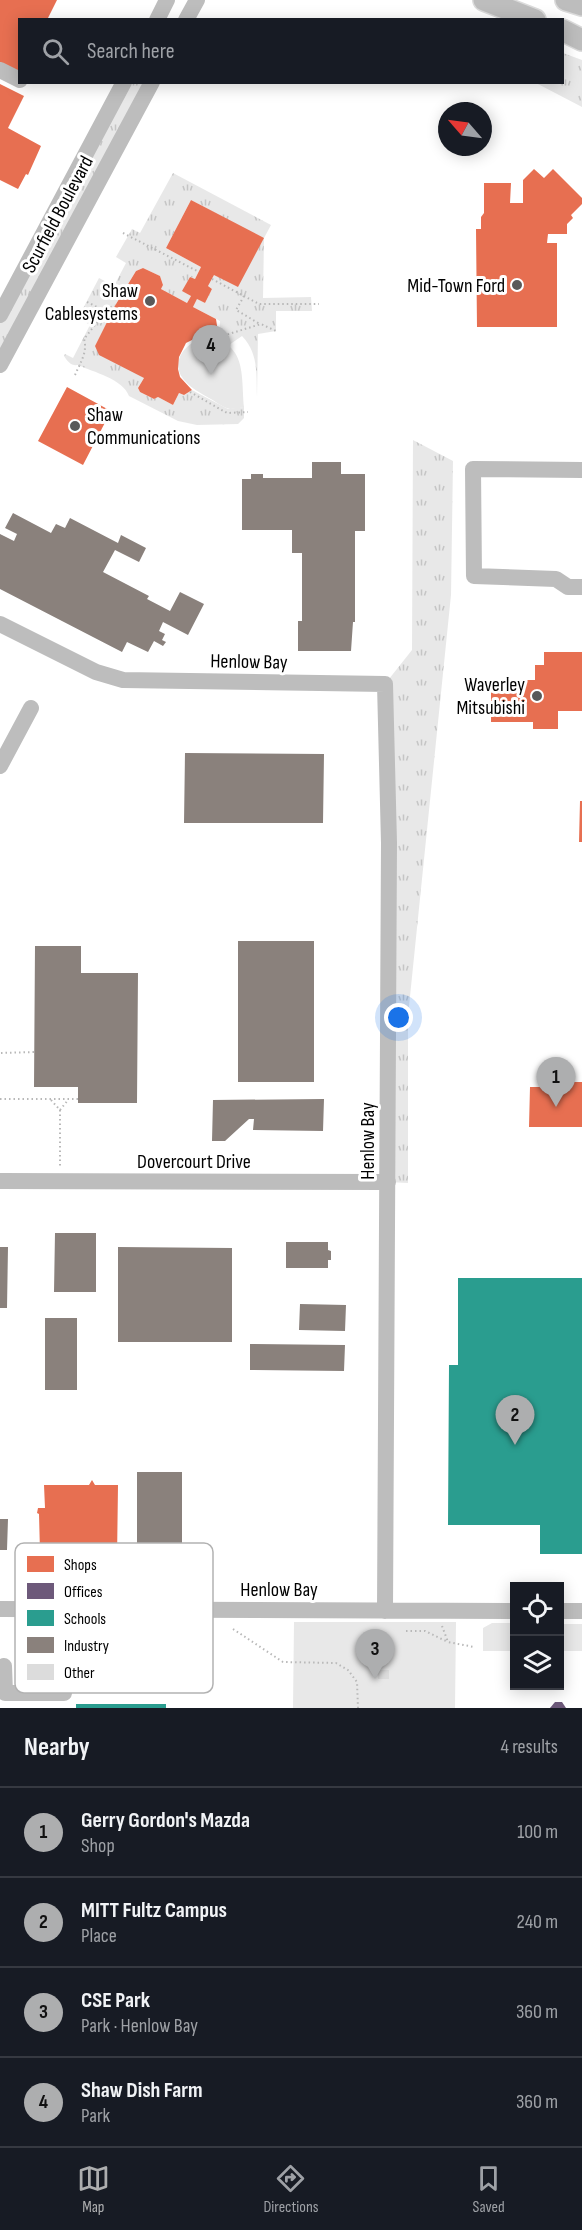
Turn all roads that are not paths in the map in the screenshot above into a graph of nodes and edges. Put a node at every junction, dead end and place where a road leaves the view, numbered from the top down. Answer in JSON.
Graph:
{"nodes":[{"id":1,"x":167,"y":0,"type":"edge"},
{"id":2,"x":197,"y":0,"type":"edge"},
{"id":3,"x":484,"y":0,"type":"edge"},
{"id":4,"x":566,"y":0,"type":"edge"},
{"id":5,"x":582,"y":5,"type":"edge"},
{"id":6,"x":158,"y":18,"type":"edge"},
{"id":7,"x":187,"y":18,"type":"edge"},
{"id":8,"x":530,"y":18,"type":"edge"},
{"id":9,"x":564,"y":31,"type":"edge"},
{"id":10,"x":564,"y":31,"type":"edge"},
{"id":11,"x":582,"y":36,"type":"edge"},
{"id":12,"x":582,"y":40,"type":"edge"},
{"id":13,"x":0,"y":70,"type":"edge"},
{"id":14,"x":18,"y":79,"type":"edge"},
{"id":15,"x":123,"y":84,"type":"edge"},
{"id":16,"x":151,"y":84,"type":"edge"},
{"id":17,"x":0,"y":315,"type":"edge"},
{"id":18,"x":0,"y":365,"type":"edge"},
{"id":19,"x":582,"y":470,"type":"edge"},
{"id":20,"x":582,"y":587,"type":"edge"},
{"id":21,"x":0,"y":624,"type":"edge"},
{"id":22,"x":31,"y":708,"type":"dead end"},
{"id":23,"x":6,"y":739,"type":"edge"},
{"id":24,"x":0,"y":766,"type":"edge"},
{"id":25,"x":0,"y":1181,"type":"edge"},
{"id":26,"x":388,"y":1182,"type":"junction"},
{"id":27,"x":0,"y":1608,"type":"edge"},
{"id":28,"x":15,"y":1608,"type":"edge"},
{"id":29,"x":213,"y":1610,"type":"edge"},
{"id":30,"x":385,"y":1611,"type":"junction"},
{"id":31,"x":510,"y":1611,"type":"edge"},
{"id":32,"x":564,"y":1611,"type":"edge"},
{"id":33,"x":582,"y":1611,"type":"edge"},
{"id":34,"x":3,"y":1666,"type":"dead end"},
{"id":35,"x":15,"y":1693,"type":"edge"},
{"id":36,"x":15,"y":1693,"type":"edge"},
{"id":37,"x":52,"y":1693,"type":"edge"}],
"edges":[{"from":1,"to":6,"type":"street"},
{"from":2,"to":7,"type":"street"},
{"from":3,"to":8,"type":"main road"},
{"from":4,"to":5,"type":"main road"},
{"from":9,"to":11,"type":"main road"},
{"from":10,"to":12,"type":"main road"},
{"from":13,"to":14,"type":"street"},
{"from":15,"to":17,"type":"street","name":"Scurfield Boulevard"},
{"from":16,"to":18,"type":"street","name":"Scurfield Boulevard"},
{"from":19,"to":20,"type":"street"},
{"from":21,"to":26,"type":"street","name":"Henlow Bay"},
{"from":22,"to":23,"type":"street"},
{"from":23,"to":24,"type":"street"},
{"from":25,"to":26,"type":"street","name":"Dovercourt Drive"},
{"from":26,"to":30,"type":"street","name":"Henlow Bay"},
{"from":27,"to":28,"type":"street","name":"Henlow Bay"},
{"from":29,"to":30,"type":"street","name":"Henlow Bay"},
{"from":30,"to":31,"type":"street"},
{"from":32,"to":33,"type":"street"},
{"from":34,"to":35,"type":"street"},
{"from":36,"to":37,"type":"street"}]}
